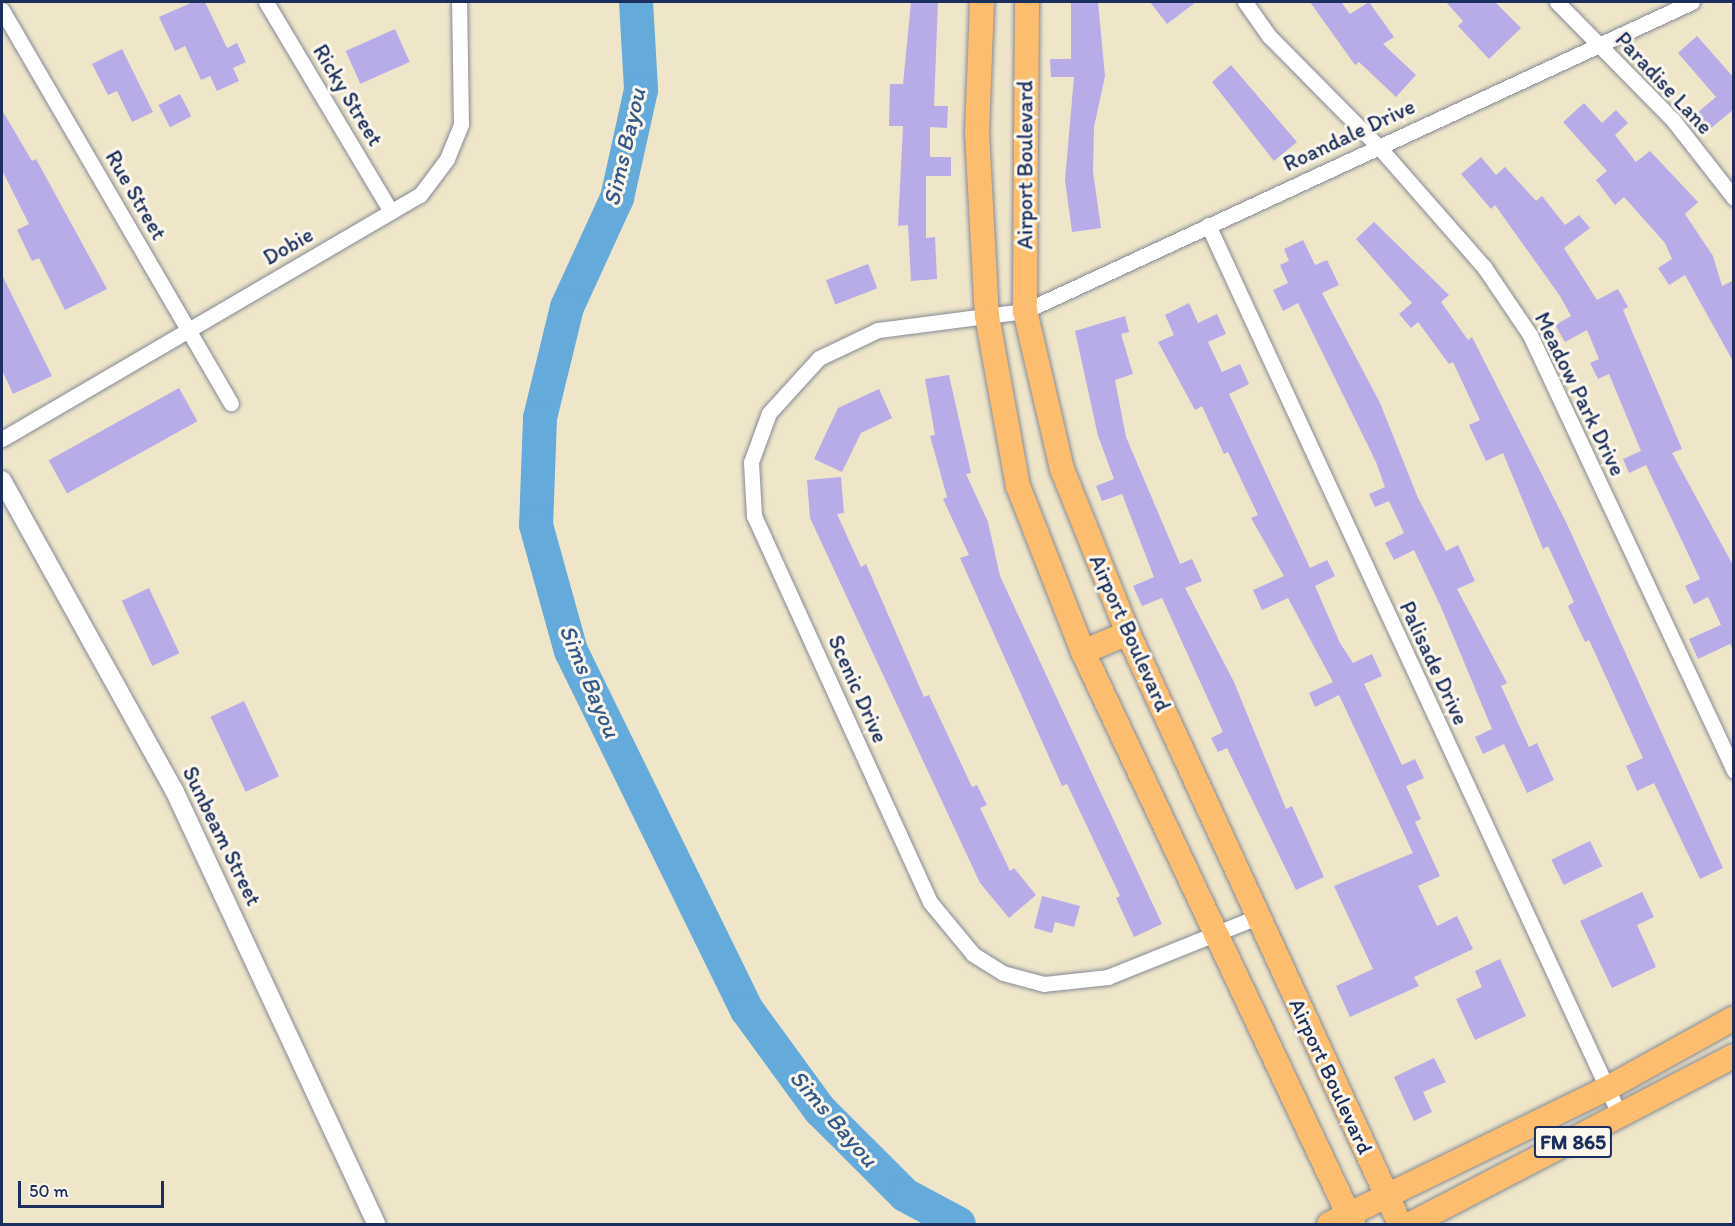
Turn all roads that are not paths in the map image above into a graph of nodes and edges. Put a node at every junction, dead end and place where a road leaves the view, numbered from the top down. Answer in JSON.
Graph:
{"nodes":[{"id":1,"x":266,"y":2,"type":"edge"},
{"id":2,"x":459,"y":2,"type":"edge"},
{"id":3,"x":982,"y":2,"type":"edge"},
{"id":4,"x":1027,"y":2,"type":"edge"},
{"id":5,"x":1245,"y":2,"type":"edge"},
{"id":6,"x":1557,"y":2,"type":"edge"},
{"id":7,"x":1692,"y":2,"type":"edge"},
{"id":8,"x":2,"y":10,"type":"edge"},
{"id":9,"x":1599,"y":45,"type":"junction"},
{"id":10,"x":1378,"y":146,"type":"junction"},
{"id":11,"x":1734,"y":198,"type":"edge"},
{"id":12,"x":391,"y":212,"type":"junction"},
{"id":13,"x":1208,"y":225,"type":"junction"},
{"id":14,"x":1024,"y":311,"type":"junction"},
{"id":15,"x":987,"y":316,"type":"junction"},
{"id":16,"x":190,"y":330,"type":"junction"},
{"id":17,"x":231,"y":403,"type":"dead end"},
{"id":18,"x":2,"y":439,"type":"edge"},
{"id":19,"x":2,"y":480,"type":"edge"},
{"id":20,"x":1128,"y":633,"type":"junction"},
{"id":21,"x":1083,"y":652,"type":"junction"},
{"id":22,"x":1734,"y":771,"type":"edge"},
{"id":23,"x":1257,"y":917,"type":"junction"},
{"id":24,"x":1215,"y":934,"type":"junction"},
{"id":25,"x":1734,"y":1018,"type":"edge"},
{"id":26,"x":1734,"y":1056,"type":"edge"},
{"id":27,"x":1606,"y":1089,"type":"junction"},
{"id":28,"x":1621,"y":1118,"type":"junction"},
{"id":29,"x":1386,"y":1196,"type":"junction"},
{"id":30,"x":1343,"y":1221,"type":"edge"},
{"id":31,"x":376,"y":1224,"type":"edge"},
{"id":32,"x":1400,"y":1224,"type":"edge"},
{"id":33,"x":1411,"y":1224,"type":"edge"}],
"edges":[{"from":1,"to":12,"type":"street","name":"Ricky Street"},
{"from":2,"to":12,"type":"street","name":"Dobie"},
{"from":3,"to":15,"type":"main road","name":"Airport Boulevard"},
{"from":4,"to":14,"type":"main road","name":"Airport Boulevard"},
{"from":5,"to":10,"type":"street","name":"Meadow Park Drive"},
{"from":6,"to":9,"type":"street","name":"Paradise Lane"},
{"from":7,"to":9,"type":"street","name":"Roandale Drive"},
{"from":8,"to":16,"type":"street","name":"Rue Street"},
{"from":9,"to":10,"type":"street","name":"Roandale Drive"},
{"from":9,"to":11,"type":"street","name":"Paradise Lane"},
{"from":10,"to":13,"type":"street","name":"Roandale Drive"},
{"from":10,"to":22,"type":"street","name":"Meadow Park Drive"},
{"from":12,"to":16,"type":"street","name":"Dobie"},
{"from":13,"to":14,"type":"street","name":"Roandale Drive"},
{"from":13,"to":27,"type":"street","name":"Palisade Drive"},
{"from":14,"to":15,"type":"street","name":"Scenic Drive"},
{"from":14,"to":20,"type":"main road","name":"Airport Boulevard"},
{"from":15,"to":21,"type":"main road","name":"Airport Boulevard"},
{"from":15,"to":24,"type":"street","name":"Scenic Drive"},
{"from":16,"to":17,"type":"street","name":"Rue Street"},
{"from":16,"to":18,"type":"street","name":"Dobie"},
{"from":19,"to":31,"type":"street","name":"Sunbeam Street"},
{"from":20,"to":21,"type":"main road"},
{"from":20,"to":23,"type":"main road","name":"Airport Boulevard"},
{"from":21,"to":24,"type":"main road","name":"Airport Boulevard"},
{"from":23,"to":24,"type":"street","name":"Scenic Drive"},
{"from":23,"to":29,"type":"main road","name":"Airport Boulevard"},
{"from":24,"to":30,"type":"main road","name":"Airport Boulevard"},
{"from":25,"to":27,"type":"main road","number":"FM 865"},
{"from":26,"to":28,"type":"main road","number":"FM 865"},
{"from":27,"to":28,"type":"street","name":"Palisade Drive"},
{"from":27,"to":29,"type":"main road","number":"FM 865"},
{"from":28,"to":33,"type":"main road","number":"FM 865"},
{"from":29,"to":30,"type":"main road","number":"FM 865"},
{"from":29,"to":32,"type":"main road","name":"Airport Boulevard"}]}
